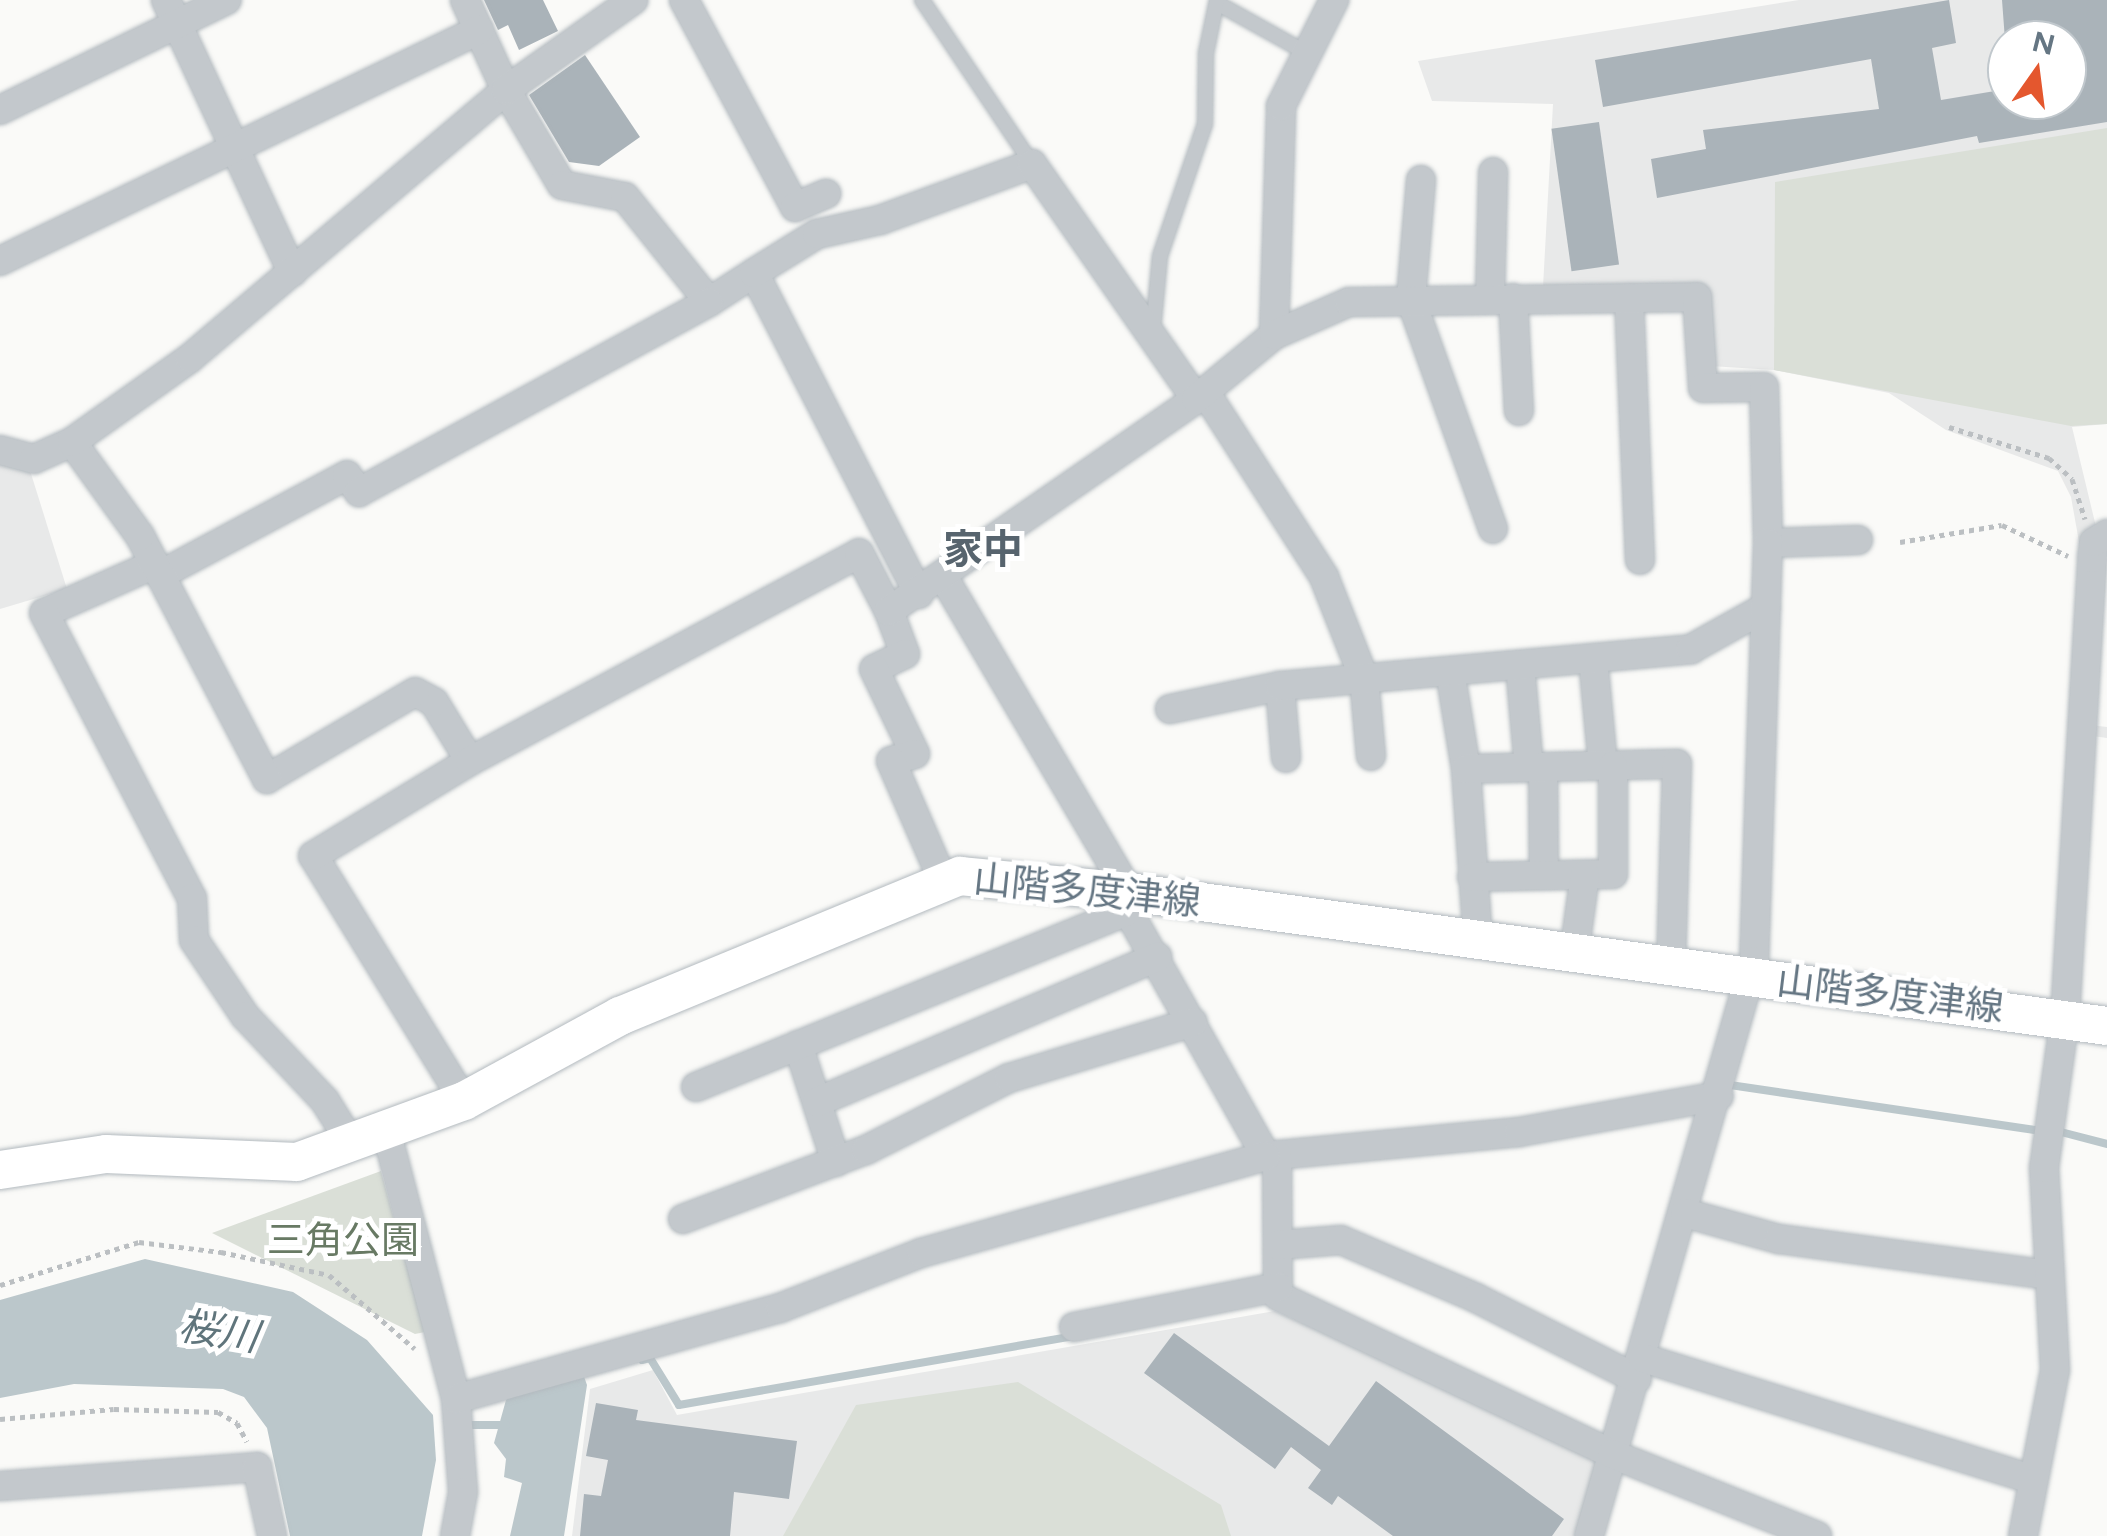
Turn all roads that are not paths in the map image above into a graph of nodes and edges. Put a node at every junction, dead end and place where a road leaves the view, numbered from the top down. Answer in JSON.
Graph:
{"nodes":[{"id":1,"x":227,"y":0,"type":"edge"},
{"id":2,"x":465,"y":0,"type":"edge"},
{"id":3,"x":631,"y":0,"type":"edge"},
{"id":4,"x":684,"y":0,"type":"edge"},
{"id":5,"x":922,"y":0,"type":"edge"},
{"id":6,"x":1334,"y":0,"type":"edge"},
{"id":7,"x":1217,"y":2,"type":"edge"},
{"id":8,"x":172,"y":12,"type":"edge"},
{"id":9,"x":478,"y":30,"type":"junction"},
{"id":10,"x":1306,"y":53,"type":"junction"},
{"id":11,"x":506,"y":90,"type":"junction"},
{"id":12,"x":0,"y":110,"type":"edge"},
{"id":13,"x":235,"y":148,"type":"junction"},
{"id":14,"x":1032,"y":164,"type":"junction"},
{"id":15,"x":1493,"y":172,"type":"dead end"},
{"id":16,"x":1421,"y":180,"type":"dead end"},
{"id":17,"x":826,"y":194,"type":"dead end"},
{"id":18,"x":0,"y":261,"type":"edge"},
{"id":19,"x":292,"y":272,"type":"junction"},
{"id":20,"x":754,"y":274,"type":"junction"},
{"id":21,"x":1629,"y":298,"type":"junction"},
{"id":22,"x":1502,"y":299,"type":"junction"},
{"id":23,"x":1411,"y":300,"type":"junction"},
{"id":24,"x":709,"y":302,"type":"junction"},
{"id":25,"x":1152,"y":336,"type":"junction"},
{"id":26,"x":1274,"y":336,"type":"junction"},
{"id":27,"x":1201,"y":396,"type":"junction"},
{"id":28,"x":1520,"y":411,"type":"dead end"},
{"id":29,"x":72,"y":442,"type":"junction"},
{"id":30,"x":0,"y":450,"type":"edge"},
{"id":31,"x":1493,"y":529,"type":"dead end"},
{"id":32,"x":1858,"y":540,"type":"dead end"},
{"id":33,"x":1768,"y":543,"type":"junction"},
{"id":34,"x":2098,"y":545,"type":"edge"},
{"id":35,"x":1640,"y":560,"type":"dead end"},
{"id":36,"x":158,"y":569,"type":"junction"},
{"id":37,"x":944,"y":578,"type":"junction"},
{"id":38,"x":919,"y":594,"type":"junction"},
{"id":39,"x":1766,"y":607,"type":"junction"},
{"id":40,"x":889,"y":611,"type":"junction"},
{"id":41,"x":2098,"y":640,"type":"edge"},
{"id":42,"x":1593,"y":658,"type":"junction"},
{"id":43,"x":1520,"y":665,"type":"junction"},
{"id":44,"x":1450,"y":671,"type":"junction"},
{"id":45,"x":1364,"y":678,"type":"junction"},
{"id":46,"x":1280,"y":686,"type":"junction"},
{"id":47,"x":1170,"y":709,"type":"dead end"},
{"id":48,"x":2095,"y":731,"type":"edge"},
{"id":49,"x":1371,"y":756,"type":"dead end"},
{"id":50,"x":1286,"y":758,"type":"dead end"},
{"id":51,"x":470,"y":761,"type":"junction"},
{"id":52,"x":1608,"y":766,"type":"junction"},
{"id":53,"x":1536,"y":767,"type":"junction"},
{"id":54,"x":1466,"y":769,"type":"junction"},
{"id":55,"x":1544,"y":875,"type":"junction"},
{"id":56,"x":1585,"y":875,"type":"junction"},
{"id":57,"x":1472,"y":876,"type":"junction"},
{"id":58,"x":944,"y":883,"type":"junction"},
{"id":59,"x":1129,"y":902,"type":"junction"},
{"id":60,"x":1478,"y":940,"type":"junction"},
{"id":61,"x":1574,"y":954,"type":"junction"},
{"id":62,"x":1156,"y":958,"type":"junction"},
{"id":63,"x":1671,"y":967,"type":"junction"},
{"id":64,"x":1747,"y":978,"type":"junction"},
{"id":65,"x":2065,"y":1017,"type":"junction"},
{"id":66,"x":1193,"y":1022,"type":"junction"},
{"id":67,"x":2107,"y":1026,"type":"edge"},
{"id":68,"x":798,"y":1045,"type":"junction"},
{"id":69,"x":696,"y":1087,"type":"dead end"},
{"id":70,"x":1719,"y":1096,"type":"junction"},
{"id":71,"x":464,"y":1101,"type":"junction"},
{"id":72,"x":817,"y":1102,"type":"junction"},
{"id":73,"x":386,"y":1130,"type":"junction"},
{"id":74,"x":350,"y":1141,"type":"junction"},
{"id":75,"x":1271,"y":1156,"type":"junction"},
{"id":76,"x":836,"y":1162,"type":"junction"},
{"id":77,"x":0,"y":1170,"type":"edge"},
{"id":78,"x":1685,"y":1213,"type":"junction"},
{"id":79,"x":683,"y":1219,"type":"dead end"},
{"id":80,"x":1278,"y":1245,"type":"junction"},
{"id":81,"x":2050,"y":1275,"type":"junction"},
{"id":82,"x":1278,"y":1288,"type":"junction"},
{"id":83,"x":1074,"y":1327,"type":"dead end"},
{"id":84,"x":1640,"y":1368,"type":"junction"},
{"id":85,"x":453,"y":1388,"type":"junction"},
{"id":86,"x":1612,"y":1454,"type":"junction"},
{"id":87,"x":2032,"y":1479,"type":"junction"},
{"id":88,"x":0,"y":1486,"type":"edge"},
{"id":89,"x":272,"y":1536,"type":"edge"},
{"id":90,"x":455,"y":1536,"type":"edge"},
{"id":91,"x":1588,"y":1536,"type":"edge"},
{"id":92,"x":1817,"y":1536,"type":"edge"},
{"id":93,"x":2024,"y":1536,"type":"edge"}],
"edges":[{"from":1,"to":8,"type":"street"},
{"from":2,"to":9,"type":"street"},
{"from":3,"to":11,"type":"street"},
{"from":4,"to":17,"type":"street"},
{"from":5,"to":14,"type":"lane"},
{"from":6,"to":10,"type":"street"},
{"from":7,"to":10,"type":"lane"},
{"from":7,"to":25,"type":"lane"},
{"from":8,"to":12,"type":"street"},
{"from":8,"to":13,"type":"street"},
{"from":9,"to":11,"type":"street"},
{"from":9,"to":13,"type":"street"},
{"from":10,"to":26,"type":"street"},
{"from":11,"to":19,"type":"street"},
{"from":11,"to":24,"type":"street"},
{"from":13,"to":18,"type":"street"},
{"from":13,"to":19,"type":"street"},
{"from":14,"to":20,"type":"street"},
{"from":14,"to":25,"type":"street"},
{"from":15,"to":22,"type":"street"},
{"from":16,"to":23,"type":"street"},
{"from":19,"to":29,"type":"street"},
{"from":20,"to":24,"type":"street"},
{"from":20,"to":38,"type":"street"},
{"from":21,"to":22,"type":"street"},
{"from":21,"to":33,"type":"street"},
{"from":21,"to":35,"type":"street"},
{"from":22,"to":23,"type":"street"},
{"from":22,"to":28,"type":"street"},
{"from":23,"to":26,"type":"street"},
{"from":23,"to":31,"type":"street"},
{"from":24,"to":36,"type":"street"},
{"from":25,"to":27,"type":"street"},
{"from":26,"to":27,"type":"street"},
{"from":27,"to":37,"type":"street"},
{"from":27,"to":45,"type":"street"},
{"from":29,"to":30,"type":"street"},
{"from":29,"to":36,"type":"street"},
{"from":32,"to":33,"type":"street"},
{"from":33,"to":39,"type":"street"},
{"from":34,"to":41,"type":"street"},
{"from":36,"to":51,"type":"street"},
{"from":36,"to":74,"type":"street"},
{"from":37,"to":38,"type":"street"},
{"from":37,"to":59,"type":"street"},
{"from":38,"to":40,"type":"street"},
{"from":39,"to":42,"type":"street"},
{"from":39,"to":64,"type":"street"},
{"from":40,"to":51,"type":"street"},
{"from":40,"to":58,"type":"street"},
{"from":41,"to":48,"type":"street"},
{"from":42,"to":43,"type":"street"},
{"from":42,"to":52,"type":"street"},
{"from":43,"to":44,"type":"street"},
{"from":43,"to":53,"type":"street"},
{"from":44,"to":45,"type":"street"},
{"from":44,"to":54,"type":"street"},
{"from":45,"to":46,"type":"street"},
{"from":45,"to":49,"type":"street"},
{"from":46,"to":47,"type":"street"},
{"from":46,"to":50,"type":"street"},
{"from":48,"to":65,"type":"street"},
{"from":51,"to":71,"type":"street"},
{"from":52,"to":53,"type":"street"},
{"from":52,"to":56,"type":"street"},
{"from":52,"to":63,"type":"street"},
{"from":53,"to":54,"type":"street"},
{"from":53,"to":55,"type":"street"},
{"from":54,"to":57,"type":"street"},
{"from":55,"to":56,"type":"street"},
{"from":55,"to":57,"type":"street"},
{"from":56,"to":61,"type":"street"},
{"from":57,"to":60,"type":"street"},
{"from":58,"to":59,"type":"main road","name":"山階多度津線"},
{"from":58,"to":71,"type":"main road","name":"山階多度津線"},
{"from":59,"to":60,"type":"main road","name":"山階多度津線"},
{"from":59,"to":62,"type":"street"},
{"from":59,"to":68,"type":"street"},
{"from":60,"to":61,"type":"main road","name":"山階多度津線"},
{"from":61,"to":63,"type":"main road","name":"山階多度津線"},
{"from":62,"to":66,"type":"street"},
{"from":62,"to":72,"type":"street"},
{"from":63,"to":64,"type":"main road","name":"山階多度津線"},
{"from":64,"to":65,"type":"main road","name":"山階多度津線"},
{"from":64,"to":70,"type":"street"},
{"from":65,"to":67,"type":"main road","name":"山階多度津線"},
{"from":65,"to":81,"type":"street"},
{"from":66,"to":75,"type":"street"},
{"from":66,"to":76,"type":"street"},
{"from":68,"to":69,"type":"street"},
{"from":68,"to":72,"type":"street"},
{"from":70,"to":75,"type":"street"},
{"from":70,"to":78,"type":"street"},
{"from":71,"to":73,"type":"main road","name":"山階多度津線"},
{"from":72,"to":76,"type":"street"},
{"from":73,"to":74,"type":"main road","name":"山階多度津線"},
{"from":73,"to":85,"type":"street"},
{"from":74,"to":77,"type":"main road","name":"山階多度津線"},
{"from":75,"to":80,"type":"street"},
{"from":75,"to":85,"type":"street"},
{"from":76,"to":79,"type":"street"},
{"from":78,"to":81,"type":"street"},
{"from":78,"to":84,"type":"street"},
{"from":80,"to":82,"type":"street"},
{"from":80,"to":84,"type":"street"},
{"from":81,"to":87,"type":"street"},
{"from":82,"to":83,"type":"street"},
{"from":82,"to":86,"type":"street"},
{"from":84,"to":86,"type":"street"},
{"from":84,"to":87,"type":"street"},
{"from":85,"to":90,"type":"street"},
{"from":86,"to":91,"type":"street"},
{"from":86,"to":92,"type":"street"},
{"from":87,"to":93,"type":"street"},
{"from":88,"to":89,"type":"street"}]}
